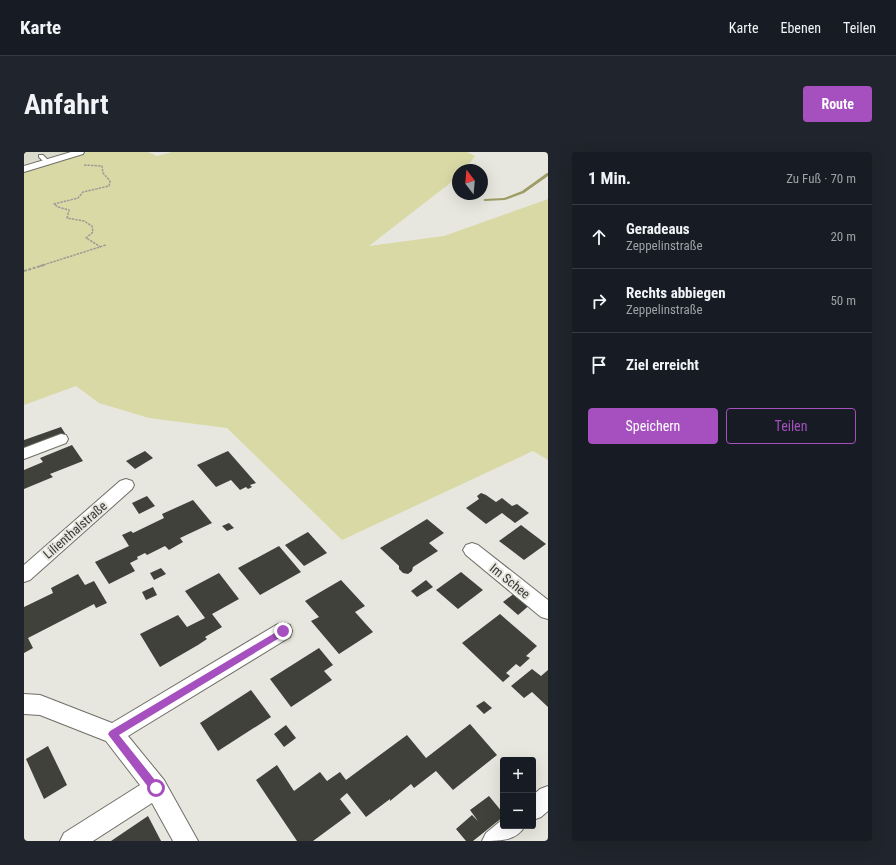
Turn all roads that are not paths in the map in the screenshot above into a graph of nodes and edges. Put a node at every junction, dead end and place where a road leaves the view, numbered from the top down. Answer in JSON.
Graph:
{"nodes":[{"id":1,"x":80,"y":152,"type":"edge"},
{"id":2,"x":24,"y":169,"type":"edge"},
{"id":3,"x":61,"y":439,"type":"dead end"},
{"id":4,"x":24,"y":454,"type":"edge"},
{"id":5,"x":126,"y":485,"type":"dead end"},
{"id":6,"x":472,"y":550,"type":"dead end"},
{"id":7,"x":24,"y":575,"type":"edge"},
{"id":8,"x":548,"y":611,"type":"edge"},
{"id":9,"x":283,"y":631,"type":"dead end"},
{"id":10,"x":24,"y":704,"type":"edge"},
{"id":11,"x":113,"y":734,"type":"junction"},
{"id":12,"x":156,"y":788,"type":"junction"},
{"id":13,"x":548,"y":797,"type":"edge"},
{"id":14,"x":536,"y":807,"type":"edge"},
{"id":15,"x":509,"y":829,"type":"edge"},
{"id":16,"x":72,"y":841,"type":"edge"},
{"id":17,"x":186,"y":841,"type":"edge"},
{"id":18,"x":494,"y":841,"type":"edge"}],
"edges":[{"from":1,"to":2,"type":"street"},
{"from":3,"to":4,"type":"street"},
{"from":5,"to":7,"type":"street","name":"Lilienthalstraße"},
{"from":6,"to":8,"type":"street","name":"Im Schee"},
{"from":9,"to":11,"type":"street"},
{"from":10,"to":11,"type":"street"},
{"from":11,"to":12,"type":"street"},
{"from":12,"to":16,"type":"street"},
{"from":12,"to":17,"type":"street"},
{"from":13,"to":14,"type":"street"},
{"from":15,"to":18,"type":"street"}]}
